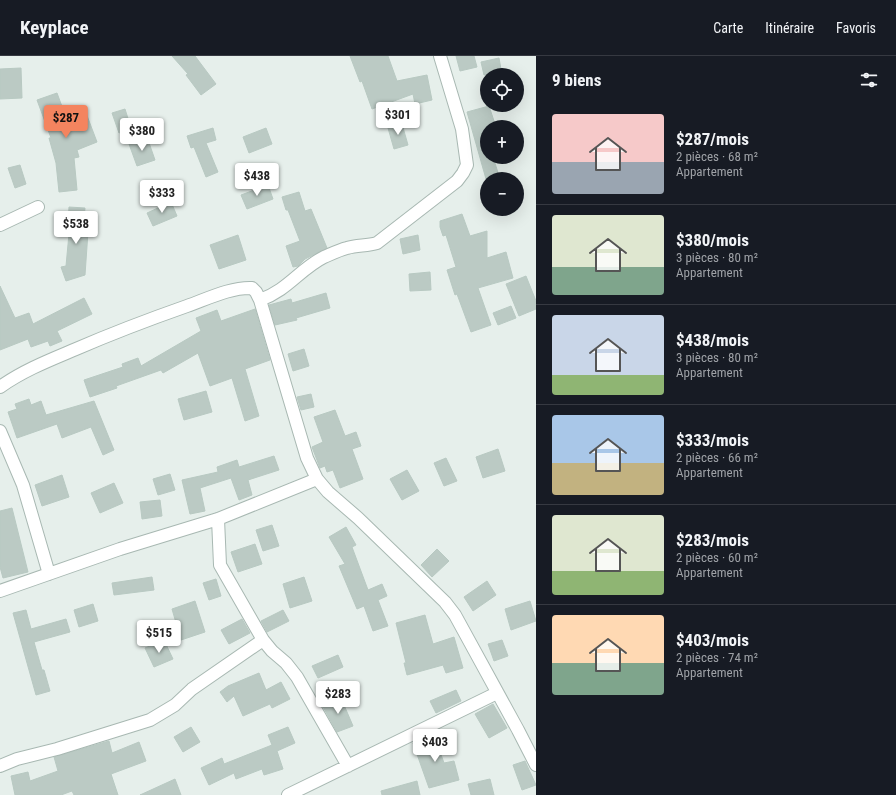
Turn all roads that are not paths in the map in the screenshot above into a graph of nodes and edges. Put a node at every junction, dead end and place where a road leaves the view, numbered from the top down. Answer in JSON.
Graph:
{"nodes":[{"id":1,"x":440,"y":56,"type":"edge"},
{"id":2,"x":38,"y":207,"type":"dead end"},
{"id":3,"x":0,"y":225,"type":"edge"},
{"id":4,"x":260,"y":300,"type":"junction"},
{"id":5,"x":0,"y":387,"type":"edge"},
{"id":6,"x":0,"y":431,"type":"edge"},
{"id":7,"x":317,"y":479,"type":"junction"},
{"id":8,"x":218,"y":518,"type":"junction"},
{"id":9,"x":49,"y":574,"type":"junction"},
{"id":10,"x":0,"y":591,"type":"edge"},
{"id":11,"x":263,"y":640,"type":"junction"},
{"id":12,"x":497,"y":693,"type":"junction"},
{"id":13,"x":536,"y":765,"type":"edge"},
{"id":14,"x":0,"y":766,"type":"edge"},
{"id":15,"x":348,"y":766,"type":"junction"},
{"id":16,"x":288,"y":795,"type":"edge"}],
"edges":[{"from":1,"to":4,"type":"street"},
{"from":2,"to":3,"type":"street"},
{"from":4,"to":5,"type":"street"},
{"from":4,"to":7,"type":"street"},
{"from":6,"to":9,"type":"street"},
{"from":7,"to":8,"type":"street"},
{"from":7,"to":12,"type":"street"},
{"from":8,"to":9,"type":"street"},
{"from":8,"to":11,"type":"street"},
{"from":9,"to":10,"type":"street"},
{"from":11,"to":14,"type":"street"},
{"from":11,"to":15,"type":"street"},
{"from":12,"to":13,"type":"street"},
{"from":12,"to":15,"type":"street"},
{"from":15,"to":16,"type":"street"}]}
